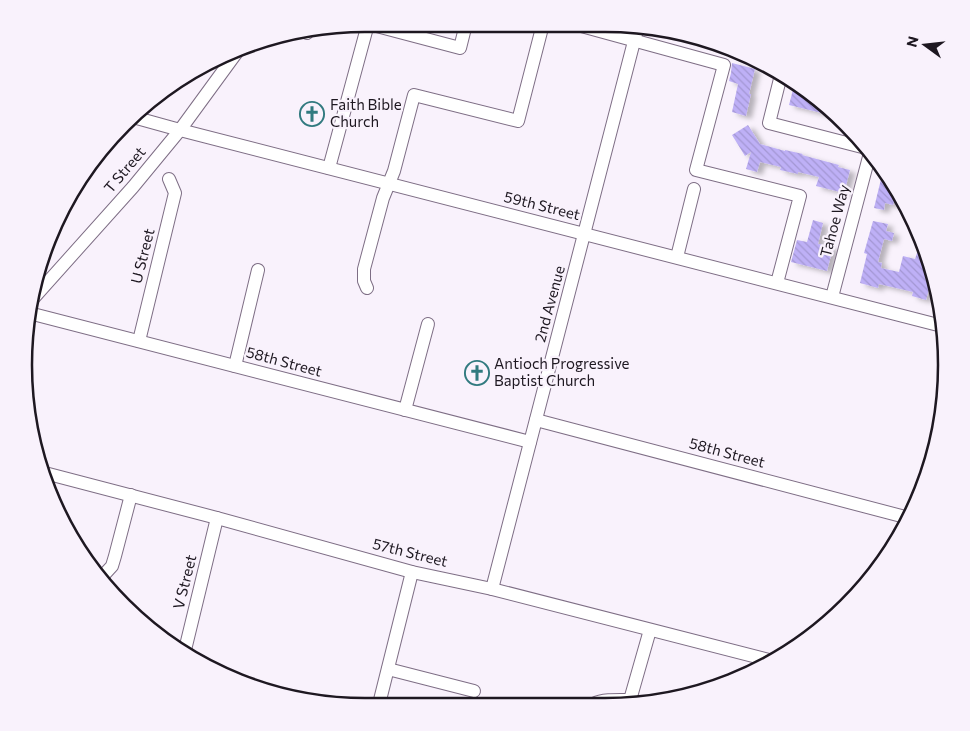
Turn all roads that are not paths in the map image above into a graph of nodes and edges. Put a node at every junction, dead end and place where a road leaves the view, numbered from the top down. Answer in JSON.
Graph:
{"nodes":[{"id":1,"x":367,"y":32,"type":"edge"},
{"id":2,"x":399,"y":32,"type":"edge"},
{"id":3,"x":464,"y":32,"type":"edge"},
{"id":4,"x":542,"y":32,"type":"edge"},
{"id":5,"x":602,"y":32,"type":"edge"},
{"id":6,"x":636,"y":34,"type":"edge"},
{"id":7,"x":634,"y":41,"type":"junction"},
{"id":8,"x":230,"y":62,"type":"edge"},
{"id":9,"x":779,"y":82,"type":"edge"},
{"id":10,"x":142,"y":119,"type":"edge"},
{"id":11,"x":180,"y":130,"type":"junction"},
{"id":12,"x":854,"y":145,"type":"edge"},
{"id":13,"x":868,"y":161,"type":"edge"},
{"id":14,"x":329,"y":168,"type":"junction"},
{"id":15,"x":169,"y":179,"type":"dead end"},
{"id":16,"x":389,"y":184,"type":"junction"},
{"id":17,"x":694,"y":189,"type":"dead end"},
{"id":18,"x":584,"y":234,"type":"junction"},
{"id":19,"x":676,"y":257,"type":"junction"},
{"id":20,"x":258,"y":270,"type":"dead end"},
{"id":21,"x":777,"y":283,"type":"junction"},
{"id":22,"x":367,"y":288,"type":"dead end"},
{"id":23,"x":42,"y":289,"type":"edge"},
{"id":24,"x":832,"y":297,"type":"junction"},
{"id":25,"x":36,"y":315,"type":"edge"},
{"id":26,"x":428,"y":324,"type":"dead end"},
{"id":27,"x":935,"y":324,"type":"edge"},
{"id":28,"x":139,"y":341,"type":"junction"},
{"id":29,"x":235,"y":366,"type":"junction"},
{"id":30,"x":406,"y":410,"type":"junction"},
{"id":31,"x":536,"y":420,"type":"junction"},
{"id":32,"x":530,"y":442,"type":"junction"},
{"id":33,"x":51,"y":474,"type":"edge"},
{"id":34,"x":131,"y":495,"type":"junction"},
{"id":35,"x":901,"y":516,"type":"edge"},
{"id":36,"x":217,"y":518,"type":"junction"},
{"id":37,"x":412,"y":572,"type":"junction"},
{"id":38,"x":105,"y":573,"type":"edge"},
{"id":39,"x":492,"y":589,"type":"junction"},
{"id":40,"x":650,"y":630,"type":"junction"},
{"id":41,"x":186,"y":646,"type":"edge"},
{"id":42,"x":763,"y":658,"type":"edge"},
{"id":43,"x":388,"y":669,"type":"junction"},
{"id":44,"x":474,"y":691,"type":"dead end"},
{"id":45,"x":381,"y":698,"type":"edge"},
{"id":46,"x":631,"y":698,"type":"edge"}],
"edges":[{"from":1,"to":14,"type":"street"},
{"from":2,"to":3,"type":"street"},
{"from":4,"to":16,"type":"street"},
{"from":5,"to":7,"type":"street"},
{"from":6,"to":7,"type":"street","name":"2nd Avenue"},
{"from":7,"to":18,"type":"street","name":"2nd Avenue"},
{"from":7,"to":21,"type":"street"},
{"from":8,"to":11,"type":"street","name":"T Street"},
{"from":9,"to":12,"type":"street"},
{"from":10,"to":11,"type":"street","name":"59th Street"},
{"from":11,"to":14,"type":"street","name":"59th Street"},
{"from":11,"to":23,"type":"street","name":"T Street"},
{"from":13,"to":24,"type":"street","name":"Tahoe Way"},
{"from":14,"to":16,"type":"street","name":"59th Street"},
{"from":15,"to":28,"type":"street","name":"U Street"},
{"from":16,"to":18,"type":"street","name":"59th Street"},
{"from":16,"to":22,"type":"street"},
{"from":17,"to":19,"type":"street"},
{"from":18,"to":19,"type":"street","name":"59th Street"},
{"from":18,"to":31,"type":"street","name":"2nd Avenue"},
{"from":19,"to":21,"type":"street","name":"59th Street"},
{"from":20,"to":29,"type":"street"},
{"from":21,"to":24,"type":"street","name":"59th Street"},
{"from":24,"to":27,"type":"street","name":"59th Street"},
{"from":25,"to":28,"type":"street","name":"58th Street"},
{"from":26,"to":30,"type":"street"},
{"from":28,"to":29,"type":"street","name":"58th Street"},
{"from":29,"to":30,"type":"street","name":"58th Street"},
{"from":30,"to":32,"type":"street","name":"58th Street"},
{"from":31,"to":32,"type":"street","name":"2nd Avenue"},
{"from":31,"to":35,"type":"street","name":"58th Street"},
{"from":32,"to":39,"type":"street","name":"2nd Avenue"},
{"from":33,"to":34,"type":"street","name":"57th Street"},
{"from":34,"to":36,"type":"street","name":"57th Street"},
{"from":34,"to":38,"type":"street"},
{"from":36,"to":37,"type":"street","name":"57th Street"},
{"from":36,"to":41,"type":"street","name":"V Street"},
{"from":37,"to":39,"type":"street","name":"57th Street"},
{"from":37,"to":43,"type":"street"},
{"from":39,"to":40,"type":"street","name":"57th Street"},
{"from":40,"to":42,"type":"street","name":"57th Street"},
{"from":40,"to":46,"type":"street"},
{"from":43,"to":44,"type":"street"},
{"from":43,"to":45,"type":"street"}]}
